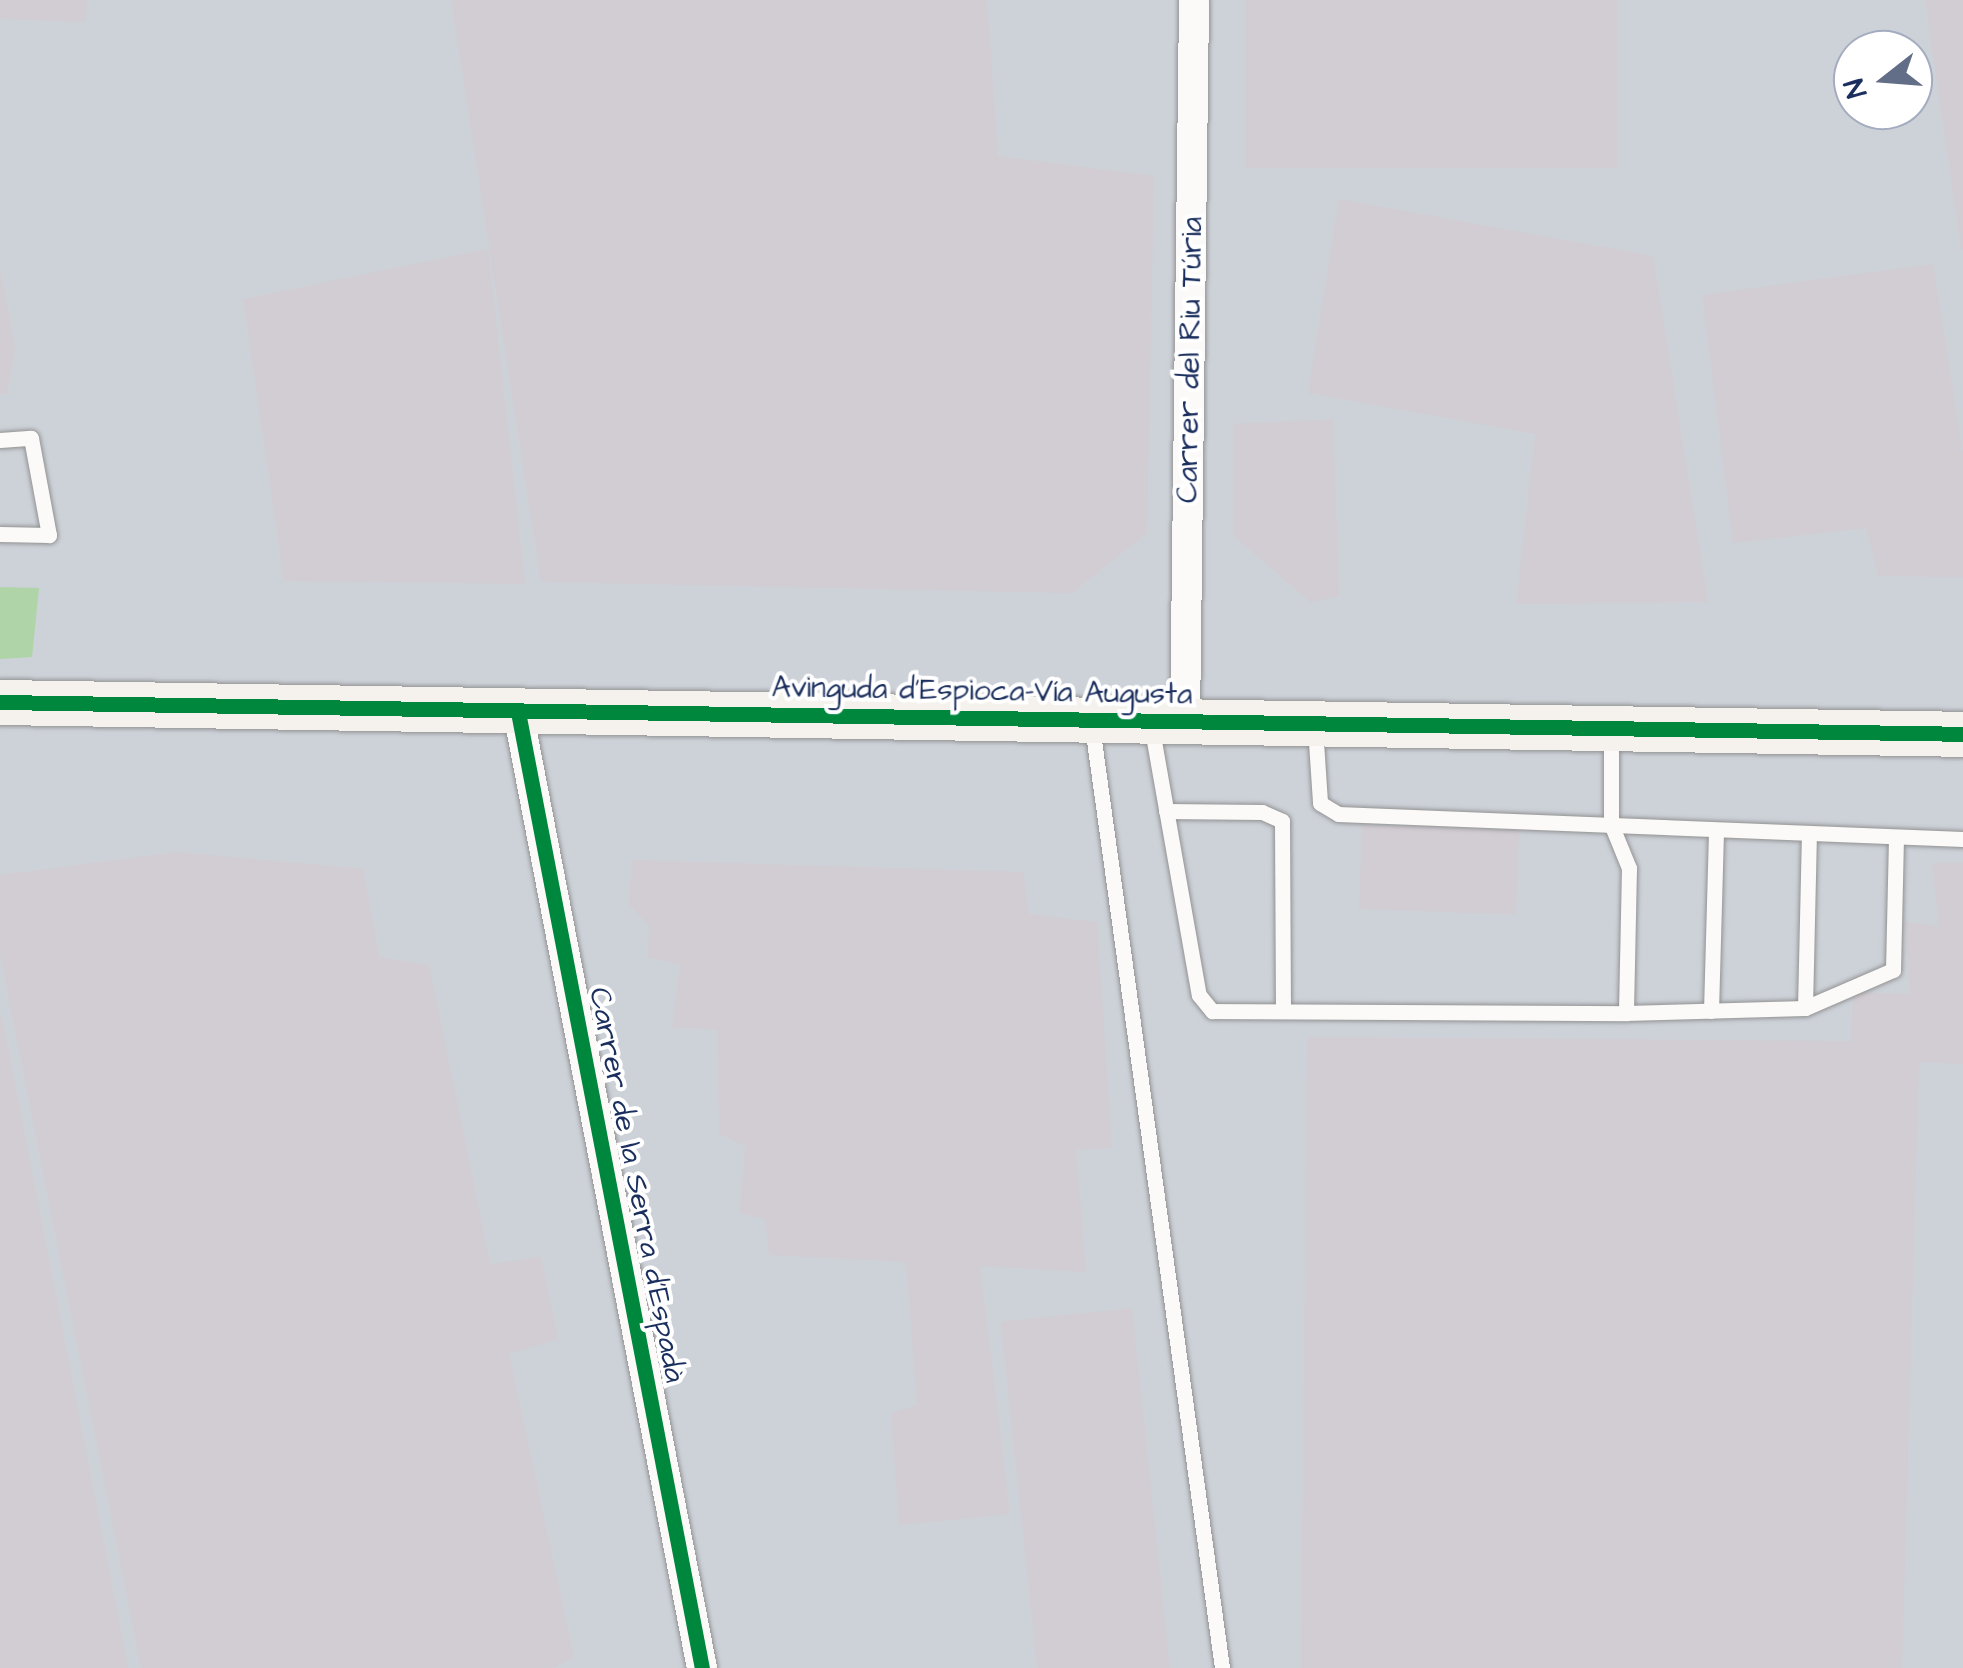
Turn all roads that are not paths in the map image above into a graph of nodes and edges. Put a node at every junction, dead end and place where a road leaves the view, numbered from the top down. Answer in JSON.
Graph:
{"nodes":[{"id":1,"x":1194,"y":0,"type":"edge"},
{"id":2,"x":0,"y":440,"type":"edge"},
{"id":3,"x":0,"y":534,"type":"edge"},
{"id":4,"x":0,"y":702,"type":"edge"},
{"id":5,"x":518,"y":712,"type":"junction"},
{"id":6,"x":1091,"y":720,"type":"junction"},
{"id":7,"x":1168,"y":720,"type":"junction"},
{"id":8,"x":1315,"y":723,"type":"junction"},
{"id":9,"x":1611,"y":728,"type":"junction"},
{"id":10,"x":1963,"y":734,"type":"edge"},
{"id":11,"x":1166,"y":811,"type":"junction"},
{"id":12,"x":1611,"y":824,"type":"junction"},
{"id":13,"x":1716,"y":833,"type":"junction"},
{"id":14,"x":1809,"y":836,"type":"junction"},
{"id":15,"x":1896,"y":838,"type":"junction"},
{"id":16,"x":1963,"y":839,"type":"edge"},
{"id":17,"x":1805,"y":1008,"type":"junction"},
{"id":18,"x":1711,"y":1011,"type":"junction"},
{"id":19,"x":1282,"y":1012,"type":"junction"},
{"id":20,"x":1626,"y":1013,"type":"junction"},
{"id":21,"x":702,"y":1668,"type":"edge"},
{"id":22,"x":1222,"y":1668,"type":"edge"}],
"edges":[{"from":1,"to":7,"type":"street","name":"Carrer del Riu Túria"},
{"from":2,"to":3,"type":"lane"},
{"from":4,"to":5,"type":"street","name":"Avinguda d'Espioca-Vía Augusta"},
{"from":5,"to":6,"type":"street","name":"Avinguda d'Espioca-Vía Augusta"},
{"from":5,"to":21,"type":"street","name":"Carrer de la Serra d'Espadà"},
{"from":6,"to":7,"type":"street","name":"Avinguda d'Espioca-Vía Augusta"},
{"from":6,"to":22,"type":"lane"},
{"from":7,"to":8,"type":"street","name":"Avinguda d'Espioca-Vía Augusta"},
{"from":7,"to":11,"type":"lane"},
{"from":8,"to":9,"type":"street","name":"Avinguda d'Espioca-Vía Augusta"},
{"from":8,"to":12,"type":"lane"},
{"from":9,"to":10,"type":"street","name":"Avinguda d'Espioca-Vía Augusta"},
{"from":9,"to":12,"type":"lane"},
{"from":11,"to":19,"type":"lane"},
{"from":11,"to":19,"type":"lane"},
{"from":12,"to":13,"type":"lane"},
{"from":12,"to":20,"type":"lane"},
{"from":13,"to":14,"type":"lane"},
{"from":13,"to":18,"type":"lane"},
{"from":14,"to":15,"type":"lane"},
{"from":14,"to":17,"type":"lane"},
{"from":15,"to":16,"type":"lane"},
{"from":15,"to":17,"type":"lane"},
{"from":17,"to":18,"type":"lane"},
{"from":18,"to":20,"type":"lane"},
{"from":19,"to":20,"type":"lane"}]}
